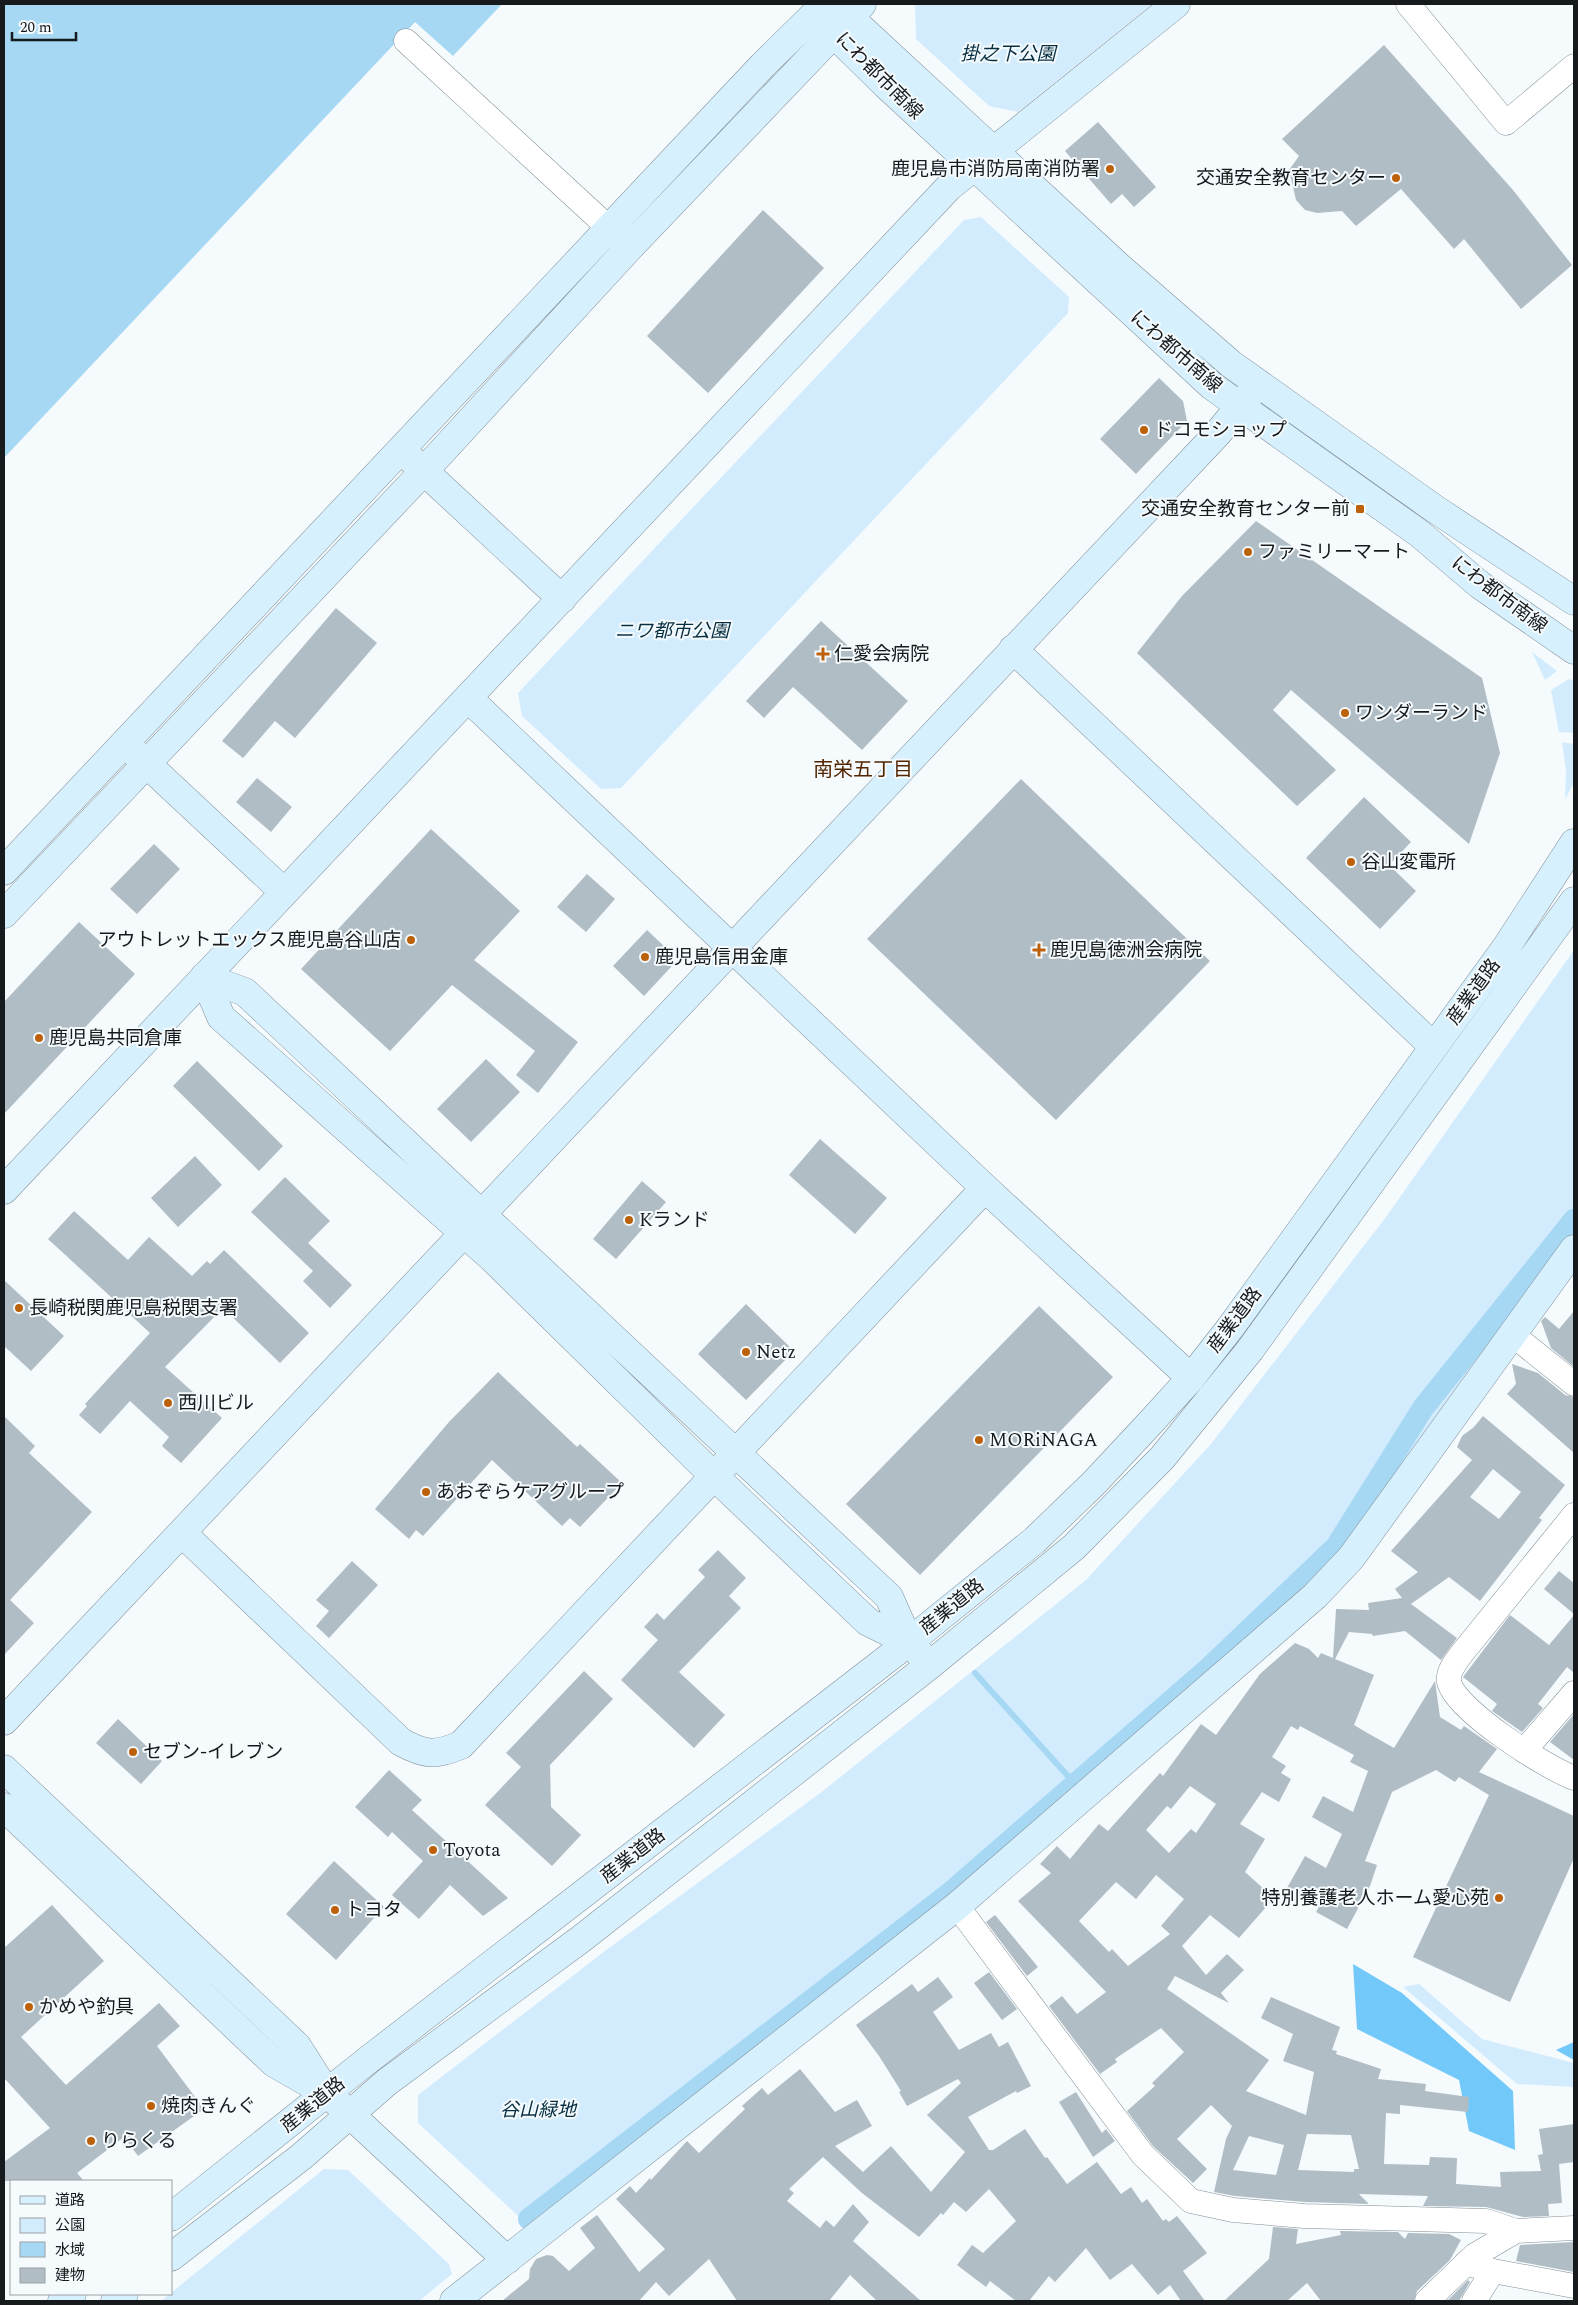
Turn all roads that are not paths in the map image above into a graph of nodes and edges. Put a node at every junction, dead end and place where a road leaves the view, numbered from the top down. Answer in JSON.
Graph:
{"nodes":[{"id":1,"x":1176,"y":4,"type":"edge"},
{"id":2,"x":1408,"y":4,"type":"edge"},
{"id":3,"x":824,"y":5,"type":"edge"},
{"id":4,"x":848,"y":18,"type":"edge"},
{"id":5,"x":406,"y":41,"type":"dead end"},
{"id":6,"x":1574,"y":66,"type":"edge"},
{"id":7,"x":984,"y":159,"type":"junction"},
{"id":8,"x":609,"y":228,"type":"junction"},
{"id":9,"x":630,"y":247,"type":"junction"},
{"id":10,"x":1258,"y":384,"type":"junction"},
{"id":11,"x":1241,"y":405,"type":"junction"},
{"id":12,"x":400,"y":450,"type":"junction"},
{"id":13,"x":424,"y":471,"type":"junction"},
{"id":14,"x":562,"y":599,"type":"junction"},
{"id":15,"x":1574,"y":601,"type":"edge"},
{"id":16,"x":1013,"y":648,"type":"junction"},
{"id":17,"x":1574,"y":650,"type":"edge"},
{"id":18,"x":468,"y":698,"type":"junction"},
{"id":19,"x":125,"y":743,"type":"junction"},
{"id":20,"x":146,"y":763,"type":"junction"},
{"id":21,"x":1574,"y":843,"type":"edge"},
{"id":22,"x":4,"y":871,"type":"edge"},
{"id":23,"x":284,"y":892,"type":"junction"},
{"id":24,"x":1574,"y":901,"type":"edge"},
{"id":25,"x":4,"y":914,"type":"edge"},
{"id":26,"x":733,"y":948,"type":"junction"},
{"id":27,"x":204,"y":977,"type":"junction"},
{"id":28,"x":1434,"y":1047,"type":"junction"},
{"id":29,"x":985,"y":1188,"type":"junction"},
{"id":30,"x":4,"y":1190,"type":"edge"},
{"id":31,"x":483,"y":1213,"type":"junction"},
{"id":32,"x":465,"y":1233,"type":"junction"},
{"id":33,"x":1574,"y":1249,"type":"edge"},
{"id":34,"x":1513,"y":1335,"type":"junction"},
{"id":35,"x":1191,"y":1378,"type":"junction"},
{"id":36,"x":1574,"y":1384,"type":"edge"},
{"id":37,"x":737,"y":1452,"type":"junction"},
{"id":38,"x":714,"y":1476,"type":"junction"},
{"id":39,"x":1574,"y":1515,"type":"edge"},
{"id":40,"x":182,"y":1533,"type":"junction"},
{"id":41,"x":909,"y":1642,"type":"junction"},
{"id":42,"x":930,"y":1665,"type":"junction"},
{"id":43,"x":1574,"y":1693,"type":"edge"},
{"id":44,"x":4,"y":1721,"type":"edge"},
{"id":45,"x":1524,"y":1751,"type":"junction"},
{"id":46,"x":4,"y":1769,"type":"edge"},
{"id":47,"x":1574,"y":1778,"type":"edge"},
{"id":48,"x":4,"y":1807,"type":"edge"},
{"id":49,"x":957,"y":1906,"type":"junction"},
{"id":50,"x":328,"y":2094,"type":"junction"},
{"id":51,"x":350,"y":2114,"type":"junction"},
{"id":52,"x":172,"y":2216,"type":"edge"},
{"id":53,"x":1574,"y":2228,"type":"edge"},
{"id":54,"x":1516,"y":2231,"type":"junction"},
{"id":55,"x":172,"y":2256,"type":"edge"},
{"id":56,"x":506,"y":2260,"type":"junction"},
{"id":57,"x":1466,"y":2263,"type":"junction"},
{"id":58,"x":1493,"y":2271,"type":"junction"},
{"id":59,"x":1574,"y":2286,"type":"edge"},
{"id":60,"x":454,"y":2301,"type":"edge"},
{"id":61,"x":1427,"y":2301,"type":"edge"},
{"id":62,"x":1474,"y":2301,"type":"edge"}],
"edges":[{"from":1,"to":7,"type":"street"},
{"from":2,"to":6,"type":"street"},
{"from":3,"to":4,"type":"street","name":"にわ都市南線"},
{"from":3,"to":8,"type":"street"},
{"from":4,"to":7,"type":"street","name":"にわ都市南線"},
{"from":4,"to":9,"type":"street"},
{"from":5,"to":8,"type":"street"},
{"from":7,"to":10,"type":"street","name":"にわ都市南線"},
{"from":7,"to":11,"type":"street","name":"にわ都市南線"},
{"from":7,"to":14,"type":"street"},
{"from":8,"to":9,"type":"street"},
{"from":8,"to":12,"type":"street"},
{"from":9,"to":13,"type":"street"},
{"from":10,"to":11,"type":"street"},
{"from":10,"to":15,"type":"street","name":"にわ都市南線"},
{"from":11,"to":16,"type":"street"},
{"from":11,"to":17,"type":"street","name":"にわ都市南線"},
{"from":12,"to":13,"type":"street"},
{"from":12,"to":19,"type":"street"},
{"from":13,"to":14,"type":"street"},
{"from":13,"to":20,"type":"street"},
{"from":14,"to":18,"type":"street"},
{"from":16,"to":26,"type":"street"},
{"from":16,"to":28,"type":"street"},
{"from":18,"to":23,"type":"street"},
{"from":18,"to":26,"type":"street"},
{"from":19,"to":20,"type":"street"},
{"from":19,"to":22,"type":"street"},
{"from":20,"to":23,"type":"street"},
{"from":20,"to":25,"type":"street"},
{"from":21,"to":28,"type":"street","name":"産業道路"},
{"from":23,"to":27,"type":"street"},
{"from":24,"to":42,"type":"street","name":"産業道路"},
{"from":26,"to":29,"type":"street"},
{"from":26,"to":31,"type":"street"},
{"from":27,"to":30,"type":"street"},
{"from":27,"to":31,"type":"street"},
{"from":27,"to":32,"type":"street"},
{"from":28,"to":35,"type":"street","name":"産業道路"},
{"from":29,"to":35,"type":"street"},
{"from":29,"to":37,"type":"street"},
{"from":31,"to":32,"type":"street"},
{"from":31,"to":37,"type":"street"},
{"from":32,"to":38,"type":"street"},
{"from":32,"to":40,"type":"street"},
{"from":33,"to":34,"type":"street"},
{"from":34,"to":36,"type":"street"},
{"from":34,"to":49,"type":"street"},
{"from":35,"to":41,"type":"street","name":"産業道路"},
{"from":37,"to":38,"type":"street"},
{"from":37,"to":41,"type":"street"},
{"from":38,"to":40,"type":"street"},
{"from":38,"to":41,"type":"street"},
{"from":39,"to":45,"type":"street"},
{"from":40,"to":44,"type":"street"},
{"from":41,"to":42,"type":"street"},
{"from":41,"to":50,"type":"street","name":"産業道路"},
{"from":42,"to":51,"type":"street","name":"産業道路"},
{"from":43,"to":45,"type":"street"},
{"from":45,"to":47,"type":"street"},
{"from":46,"to":50,"type":"street"},
{"from":48,"to":50,"type":"street"},
{"from":49,"to":54,"type":"street"},
{"from":49,"to":56,"type":"street"},
{"from":50,"to":51,"type":"street"},
{"from":50,"to":52,"type":"street","name":"産業道路"},
{"from":51,"to":55,"type":"street","name":"産業道路"},
{"from":51,"to":56,"type":"street"},
{"from":53,"to":54,"type":"street"},
{"from":54,"to":57,"type":"street"},
{"from":56,"to":60,"type":"street"},
{"from":57,"to":58,"type":"street"},
{"from":57,"to":61,"type":"street"},
{"from":58,"to":59,"type":"street"},
{"from":58,"to":62,"type":"street"}]}
